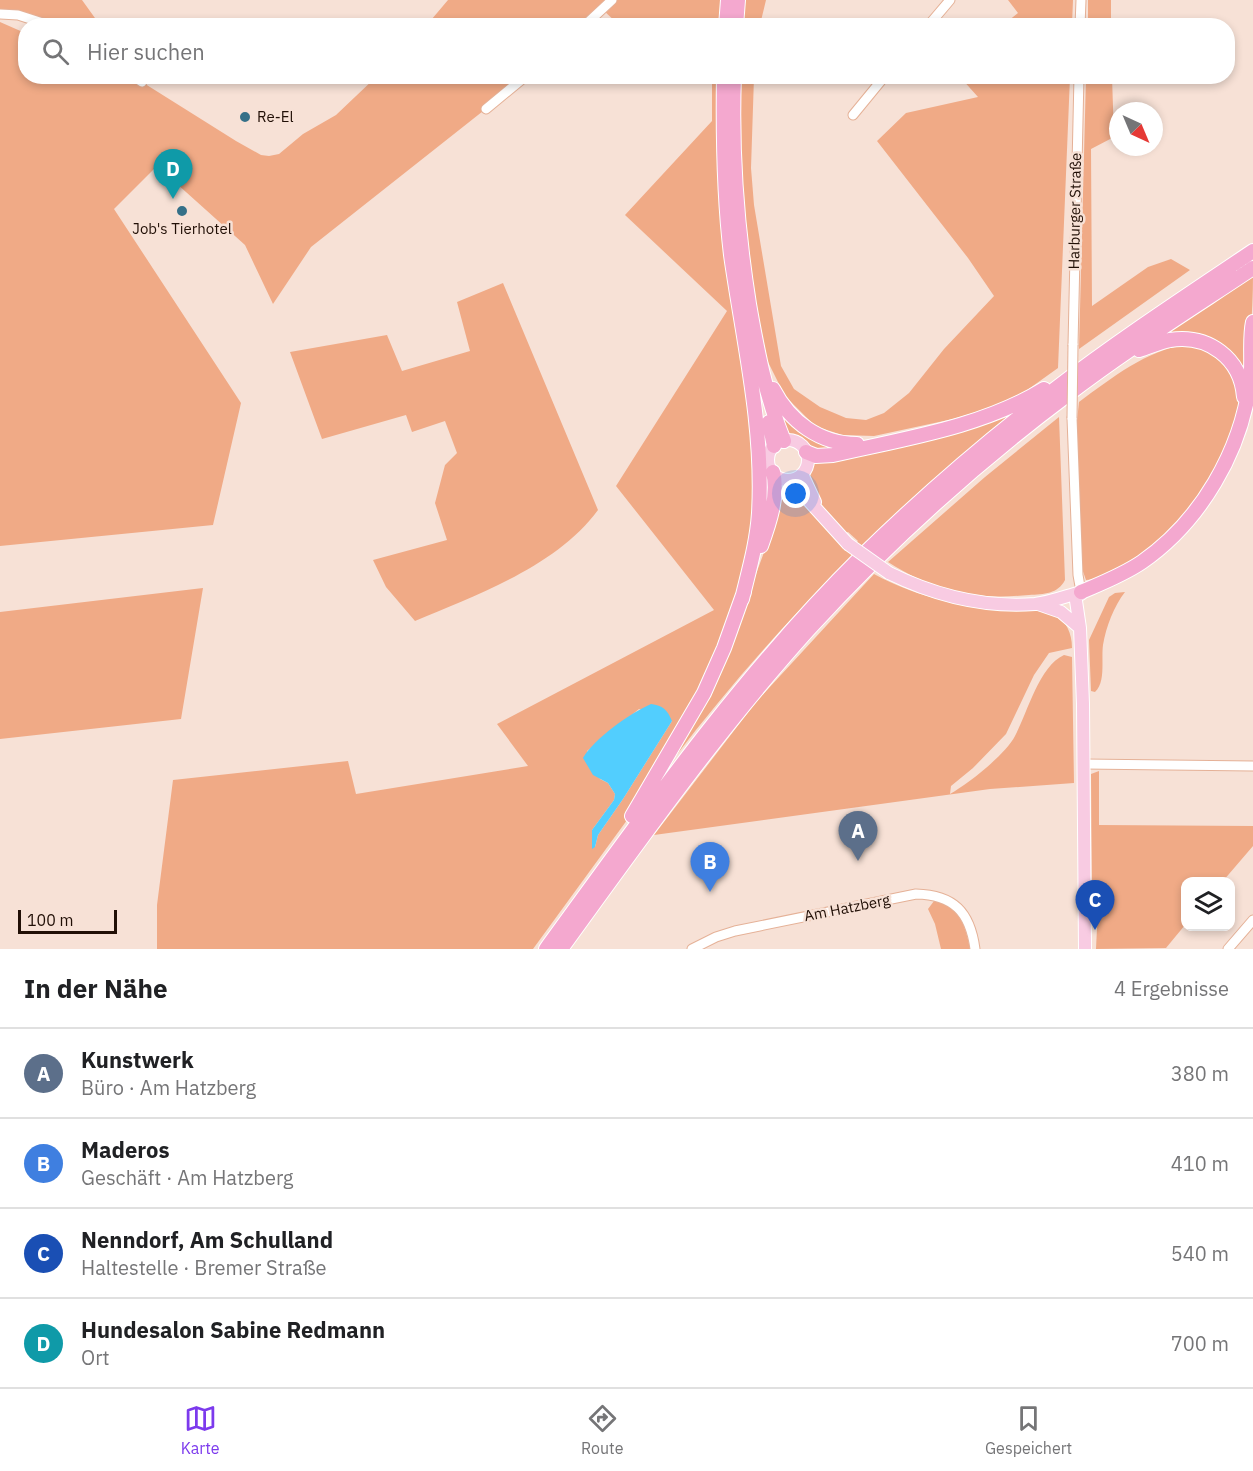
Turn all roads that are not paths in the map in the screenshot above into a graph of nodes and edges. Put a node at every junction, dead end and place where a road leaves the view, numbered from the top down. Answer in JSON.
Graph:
{"nodes":[{"id":1,"x":612,"y":0,"type":"edge"},
{"id":2,"x":728,"y":0,"type":"edge"},
{"id":3,"x":738,"y":0,"type":"edge"},
{"id":4,"x":950,"y":0,"type":"edge"},
{"id":5,"x":1081,"y":0,"type":"edge"},
{"id":6,"x":0,"y":14,"type":"edge"},
{"id":7,"x":27,"y":18,"type":"edge"},
{"id":8,"x":593,"y":18,"type":"edge"},
{"id":9,"x":727,"y":18,"type":"edge"},
{"id":10,"x":737,"y":18,"type":"edge"},
{"id":11,"x":935,"y":18,"type":"edge"},
{"id":12,"x":1080,"y":18,"type":"edge"},
{"id":13,"x":516,"y":84,"type":"edge"},
{"id":14,"x":724,"y":84,"type":"edge"},
{"id":15,"x":734,"y":84,"type":"edge"},
{"id":16,"x":879,"y":84,"type":"edge"},
{"id":17,"x":1078,"y":84,"type":"edge"},
{"id":18,"x":486,"y":109,"type":"dead end"},
{"id":19,"x":853,"y":116,"type":"dead end"},
{"id":20,"x":1253,"y":251,"type":"edge"},
{"id":21,"x":1253,"y":268,"type":"edge"},
{"id":22,"x":747,"y":321,"type":"junction"},
{"id":23,"x":1253,"y":322,"type":"edge"},
{"id":24,"x":1124,"y":339,"type":"junction"},
{"id":25,"x":1122,"y":355,"type":"junction"},
{"id":26,"x":1244,"y":413,"type":"junction"},
{"id":27,"x":895,"y":441,"type":"junction"},
{"id":28,"x":779,"y":443,"type":"junction"},
{"id":29,"x":806,"y":452,"type":"junction"},
{"id":30,"x":773,"y":472,"type":"junction"},
{"id":31,"x":802,"y":474,"type":"junction"},
{"id":32,"x":790,"y":480,"type":"junction"},
{"id":33,"x":821,"y":514,"type":"junction"},
{"id":34,"x":1078,"y":593,"type":"junction"},
{"id":35,"x":742,"y":599,"type":"junction"},
{"id":36,"x":1037,"y":604,"type":"junction"},
{"id":37,"x":1080,"y":628,"type":"junction"},
{"id":38,"x":1084,"y":764,"type":"junction"},
{"id":39,"x":1253,"y":766,"type":"edge"},
{"id":40,"x":601,"y":873,"type":"junction"},
{"id":41,"x":1253,"y":920,"type":"edge"},
{"id":42,"x":546,"y":949,"type":"edge"},
{"id":43,"x":561,"y":949,"type":"edge"},
{"id":44,"x":692,"y":949,"type":"edge"},
{"id":45,"x":975,"y":949,"type":"edge"},
{"id":46,"x":1085,"y":949,"type":"edge"},
{"id":47,"x":1228,"y":949,"type":"edge"}],
"edges":[{"from":1,"to":8,"type":"street"},
{"from":2,"to":9,"type":"highway"},
{"from":3,"to":10,"type":"highway"},
{"from":4,"to":11,"type":"street"},
{"from":5,"to":12,"type":"street"},
{"from":6,"to":7,"type":"street"},
{"from":13,"to":18,"type":"street"},
{"from":14,"to":22,"type":"highway"},
{"from":15,"to":22,"type":"highway"},
{"from":16,"to":19,"type":"street"},
{"from":17,"to":34,"type":"street","name":"Harburger Straße","bridge":true},
{"from":20,"to":24,"type":"highway"},
{"from":21,"to":25,"type":"highway"},
{"from":22,"to":27,"type":"highway"},
{"from":22,"to":28,"type":"highway"},
{"from":22,"to":35,"type":"highway"},
{"from":23,"to":26,"type":"highway"},
{"from":24,"to":27,"type":"highway"},
{"from":24,"to":40,"type":"highway"},
{"from":25,"to":26,"type":"highway"},
{"from":25,"to":43,"type":"highway"},
{"from":26,"to":34,"type":"highway"},
{"from":27,"to":29,"type":"highway"},
{"from":28,"to":29,"type":"main road"},
{"from":28,"to":30,"type":"main road"},
{"from":29,"to":31,"type":"main road"},
{"from":30,"to":32,"type":"main road"},
{"from":30,"to":35,"type":"highway"},
{"from":31,"to":32,"type":"main road"},
{"from":31,"to":33,"type":"main road"},
{"from":32,"to":33,"type":"main road"},
{"from":33,"to":36,"type":"main road","bridge":true},
{"from":34,"to":36,"type":"main road"},
{"from":34,"to":37,"type":"main road"},
{"from":35,"to":40,"type":"highway"},
{"from":36,"to":37,"type":"main road"},
{"from":37,"to":38,"type":"main road"},
{"from":38,"to":39,"type":"street"},
{"from":38,"to":46,"type":"main road"},
{"from":40,"to":42,"type":"highway"},
{"from":41,"to":47,"type":"street"},
{"from":44,"to":45,"type":"street","name":"Am Hatzberg"}]}
